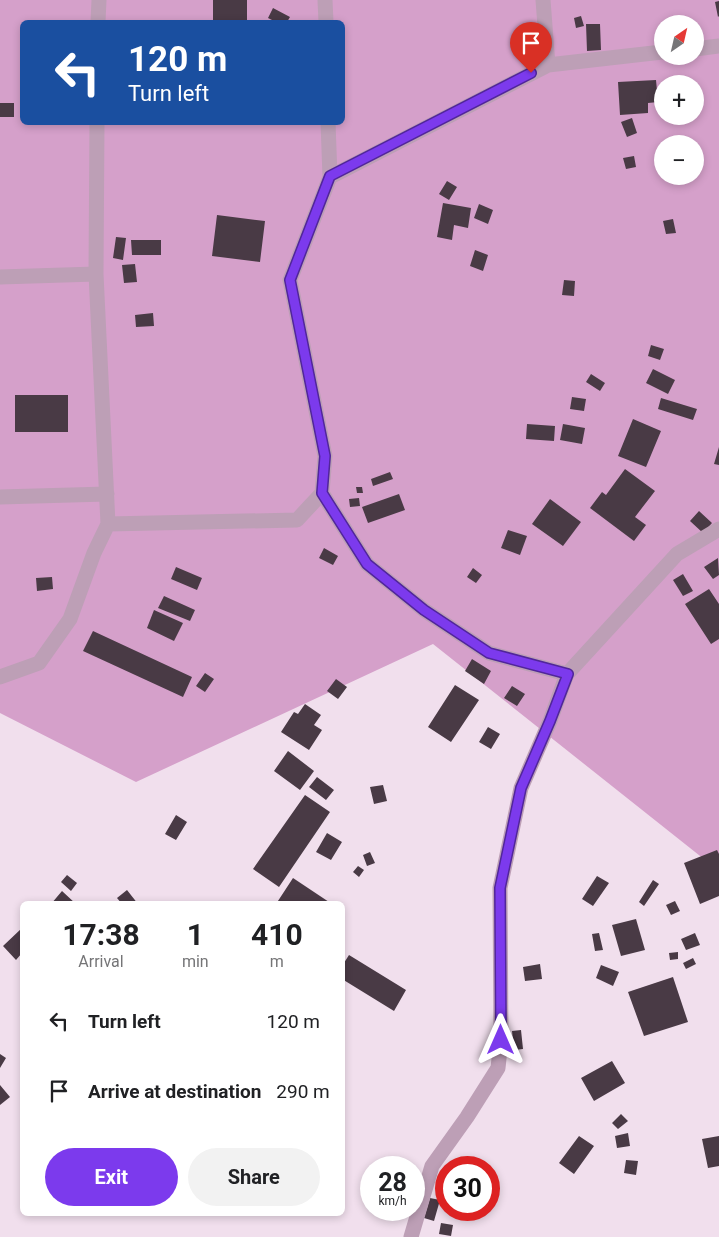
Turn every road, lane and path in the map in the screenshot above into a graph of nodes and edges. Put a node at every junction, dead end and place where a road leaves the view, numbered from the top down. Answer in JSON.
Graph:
{"nodes":[{"id":1,"x":98,"y":0,"type":"edge"},
{"id":2,"x":325,"y":0,"type":"edge"},
{"id":3,"x":543,"y":0,"type":"edge"},
{"id":4,"x":98,"y":20,"type":"edge"},
{"id":5,"x":326,"y":20,"type":"edge"},
{"id":6,"x":719,"y":46,"type":"edge"},
{"id":7,"x":704,"y":48,"type":"edge"},
{"id":8,"x":654,"y":53,"type":"edge"},
{"id":9,"x":548,"y":65,"type":"junction"},
{"id":10,"x":97,"y":125,"type":"edge"},
{"id":11,"x":328,"y":125,"type":"edge"},
{"id":12,"x":330,"y":176,"type":"junction"},
{"id":13,"x":96,"y":274,"type":"junction"},
{"id":14,"x":0,"y":277,"type":"edge"},
{"id":15,"x":322,"y":493,"type":"junction"},
{"id":16,"x":107,"y":494,"type":"junction"},
{"id":17,"x":0,"y":497,"type":"edge"},
{"id":18,"x":108,"y":524,"type":"junction"},
{"id":19,"x":719,"y":530,"type":"edge"},
{"id":20,"x":568,"y":674,"type":"junction"},
{"id":21,"x":0,"y":677,"type":"edge"},
{"id":22,"x":411,"y":1237,"type":"edge"}],
"edges":[{"from":1,"to":4,"type":"street"},
{"from":2,"to":5,"type":"street"},
{"from":3,"to":9,"type":"street"},
{"from":6,"to":7,"type":"street"},
{"from":8,"to":9,"type":"street"},
{"from":9,"to":12,"type":"street"},
{"from":10,"to":13,"type":"street"},
{"from":11,"to":12,"type":"street"},
{"from":12,"to":15,"type":"street"},
{"from":13,"to":14,"type":"street"},
{"from":13,"to":16,"type":"street"},
{"from":15,"to":18,"type":"street"},
{"from":15,"to":20,"type":"street"},
{"from":16,"to":17,"type":"street"},
{"from":16,"to":18,"type":"street"},
{"from":18,"to":21,"type":"street"},
{"from":19,"to":20,"type":"street"},
{"from":20,"to":22,"type":"street"}]}
